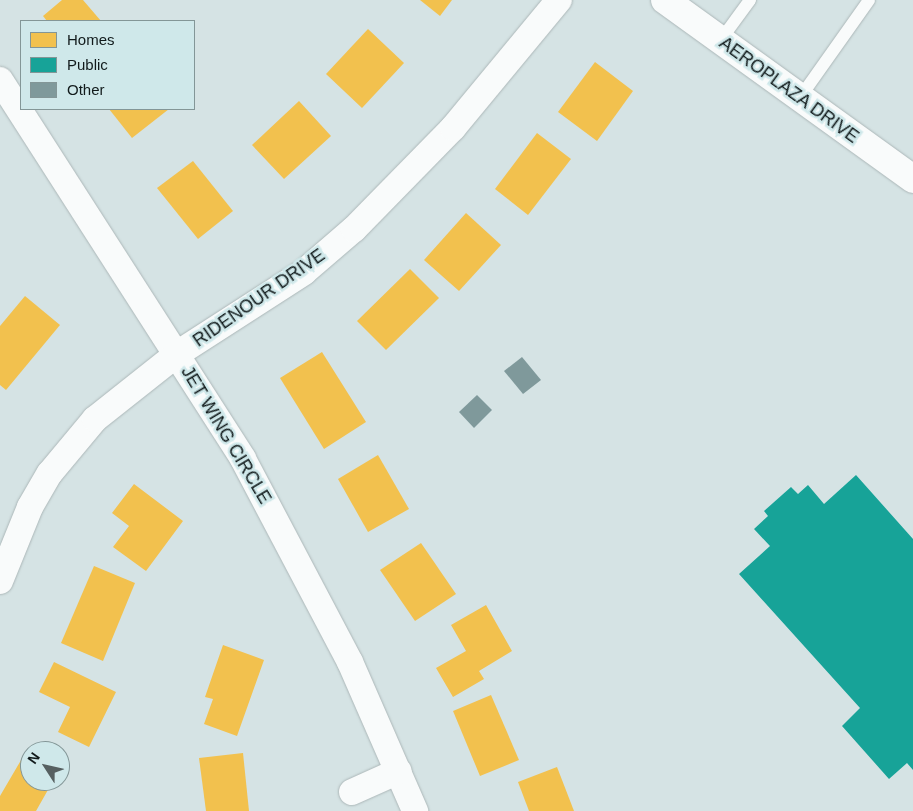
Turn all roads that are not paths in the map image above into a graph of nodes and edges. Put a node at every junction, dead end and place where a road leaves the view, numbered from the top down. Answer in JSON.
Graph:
{"nodes":[{"id":1,"x":558,"y":0,"type":"edge"},
{"id":2,"x":665,"y":0,"type":"edge"},
{"id":3,"x":750,"y":0,"type":"edge"},
{"id":4,"x":869,"y":0,"type":"edge"},
{"id":5,"x":720,"y":41,"type":"junction"},
{"id":6,"x":0,"y":80,"type":"edge"},
{"id":7,"x":799,"y":99,"type":"junction"},
{"id":8,"x":913,"y":179,"type":"edge"},
{"id":9,"x":177,"y":354,"type":"junction"},
{"id":10,"x":0,"y":581,"type":"edge"},
{"id":11,"x":399,"y":772,"type":"junction"},
{"id":12,"x":352,"y":792,"type":"dead end"},
{"id":13,"x":415,"y":811,"type":"edge"}],
"edges":[{"from":1,"to":9,"type":"street","name":"RIDENOUR DRIVE"},
{"from":2,"to":5,"type":"street","name":"AEROPLAZA DRIVE"},
{"from":3,"to":5,"type":"lane"},
{"from":4,"to":7,"type":"lane"},
{"from":5,"to":7,"type":"street","name":"AEROPLAZA DRIVE"},
{"from":6,"to":9,"type":"street","name":"JET WING CIRCLE"},
{"from":7,"to":8,"type":"street","name":"AEROPLAZA DRIVE"},
{"from":9,"to":10,"type":"street","name":"RIDENOUR DRIVE"},
{"from":9,"to":11,"type":"street","name":"JET WING CIRCLE"},
{"from":11,"to":12,"type":"street"},
{"from":11,"to":13,"type":"street","name":"JET WING CIRCLE"}]}
